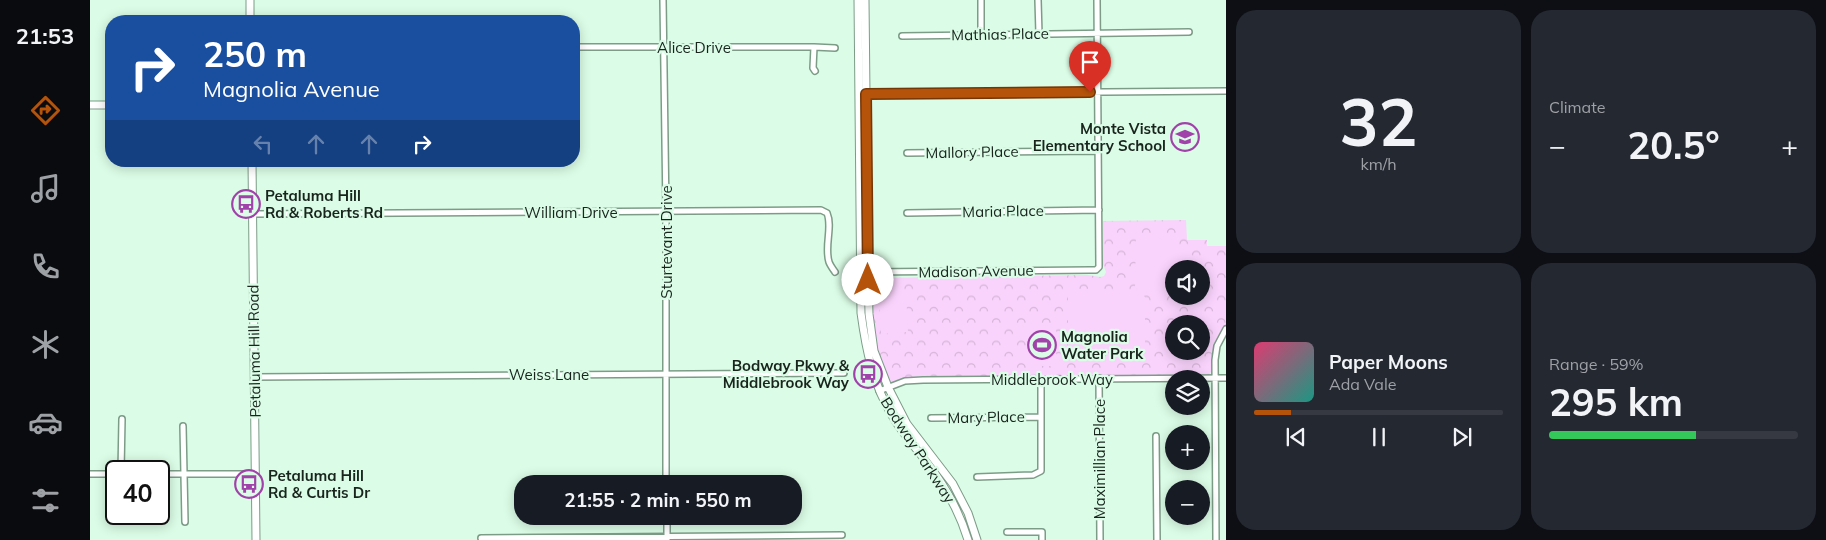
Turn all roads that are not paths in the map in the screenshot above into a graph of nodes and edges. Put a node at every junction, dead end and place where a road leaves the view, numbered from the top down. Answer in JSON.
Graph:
{"nodes":[{"id":1,"x":250,"y":0,"type":"edge"},
{"id":2,"x":663,"y":0,"type":"edge"},
{"id":3,"x":858,"y":0,"type":"edge"},
{"id":4,"x":865,"y":0,"type":"edge"},
{"id":5,"x":981,"y":0,"type":"edge"},
{"id":6,"x":1038,"y":0,"type":"edge"},
{"id":7,"x":1097,"y":0,"type":"edge"},
{"id":8,"x":250,"y":15,"type":"edge"},
{"id":9,"x":1188,"y":32,"type":"dead end"},
{"id":10,"x":1097,"y":33,"type":"junction"},
{"id":11,"x":1039,"y":34,"type":"junction"},
{"id":12,"x":981,"y":35,"type":"junction"},
{"id":13,"x":902,"y":36,"type":"dead end"},
{"id":14,"x":663,"y":46,"type":"junction"},
{"id":15,"x":580,"y":47,"type":"edge"},
{"id":16,"x":814,"y":47,"type":"junction"},
{"id":17,"x":836,"y":48,"type":"dead end"},
{"id":18,"x":815,"y":71,"type":"dead end"},
{"id":19,"x":1226,"y":91,"type":"edge"},
{"id":20,"x":1098,"y":92,"type":"junction"},
{"id":21,"x":863,"y":94,"type":"junction"},
{"id":22,"x":105,"y":104,"type":"edge"},
{"id":23,"x":90,"y":105,"type":"edge"},
{"id":24,"x":1098,"y":151,"type":"junction"},
{"id":25,"x":907,"y":153,"type":"dead end"},
{"id":26,"x":252,"y":167,"type":"edge"},
{"id":27,"x":1099,"y":210,"type":"junction"},
{"id":28,"x":666,"y":211,"type":"junction"},
{"id":29,"x":907,"y":213,"type":"dead end"},
{"id":30,"x":253,"y":214,"type":"junction"},
{"id":31,"x":835,"y":272,"type":"dead end"},
{"id":32,"x":864,"y":272,"type":"junction"},
{"id":33,"x":1226,"y":329,"type":"edge"},
{"id":34,"x":844,"y":373,"type":"dead end"},
{"id":35,"x":665,"y":374,"type":"junction"},
{"id":36,"x":254,"y":377,"type":"junction"},
{"id":37,"x":1041,"y":378,"type":"junction"},
{"id":38,"x":1098,"y":378,"type":"junction"},
{"id":39,"x":1214,"y":378,"type":"junction"},
{"id":40,"x":1226,"y":378,"type":"edge"},
{"id":41,"x":888,"y":387,"type":"junction"},
{"id":42,"x":879,"y":391,"type":"junction"},
{"id":43,"x":1041,"y":417,"type":"junction"},
{"id":44,"x":931,"y":418,"type":"dead end"},
{"id":45,"x":122,"y":419,"type":"dead end"},
{"id":46,"x":183,"y":426,"type":"dead end"},
{"id":47,"x":1156,"y":436,"type":"dead end"},
{"id":48,"x":121,"y":460,"type":"edge"},
{"id":49,"x":90,"y":474,"type":"edge"},
{"id":50,"x":105,"y":474,"type":"edge"},
{"id":51,"x":170,"y":474,"type":"edge"},
{"id":52,"x":184,"y":474,"type":"junction"},
{"id":53,"x":255,"y":474,"type":"junction"},
{"id":54,"x":666,"y":475,"type":"edge"},
{"id":55,"x":977,"y":477,"type":"dead end"},
{"id":56,"x":185,"y":522,"type":"dead end"},
{"id":57,"x":667,"y":525,"type":"edge"},
{"id":58,"x":1007,"y":532,"type":"dead end"},
{"id":59,"x":842,"y":536,"type":"dead end"},
{"id":60,"x":481,"y":538,"type":"dead end"},
{"id":61,"x":667,"y":538,"type":"edge"},
{"id":62,"x":256,"y":540,"type":"edge"},
{"id":63,"x":968,"y":540,"type":"edge"},
{"id":64,"x":977,"y":540,"type":"edge"},
{"id":65,"x":1042,"y":540,"type":"edge"},
{"id":66,"x":1100,"y":540,"type":"edge"},
{"id":67,"x":1157,"y":540,"type":"edge"},
{"id":68,"x":1216,"y":540,"type":"edge"}],
"edges":[{"from":1,"to":8,"type":"street"},
{"from":2,"to":14,"type":"street","name":"Sturtevant Drive"},
{"from":3,"to":21,"type":"street","name":"Bodway Parkway"},
{"from":4,"to":21,"type":"street","name":"Bodway Parkway"},
{"from":5,"to":12,"type":"street"},
{"from":6,"to":11,"type":"street"},
{"from":7,"to":10,"type":"street"},
{"from":9,"to":10,"type":"street","name":"Mathias Place"},
{"from":10,"to":11,"type":"street","name":"Mathias Place"},
{"from":10,"to":20,"type":"street"},
{"from":11,"to":12,"type":"street","name":"Mathias Place"},
{"from":12,"to":13,"type":"street","name":"Mathias Place"},
{"from":14,"to":15,"type":"street","name":"Alice Drive"},
{"from":14,"to":16,"type":"street","name":"Alice Drive"},
{"from":14,"to":28,"type":"street","name":"Sturtevant Drive"},
{"from":16,"to":17,"type":"street","name":"Alice Drive"},
{"from":16,"to":18,"type":"street"},
{"from":19,"to":20,"type":"street"},
{"from":20,"to":21,"type":"street"},
{"from":20,"to":24,"type":"street"},
{"from":21,"to":32,"type":"street","name":"Bodway Parkway"},
{"from":22,"to":23,"type":"street"},
{"from":24,"to":25,"type":"street","name":"Mallory Place"},
{"from":24,"to":27,"type":"street"},
{"from":26,"to":30,"type":"street","name":"Petaluma Hill Road"},
{"from":27,"to":29,"type":"street","name":"Maria Place"},
{"from":27,"to":32,"type":"street","name":"Madison Avenue"},
{"from":28,"to":30,"type":"street","name":"William Drive"},
{"from":28,"to":31,"type":"street","name":"William Drive"},
{"from":28,"to":35,"type":"street","name":"Sturtevant Drive"},
{"from":30,"to":36,"type":"street","name":"Petaluma Hill Road"},
{"from":32,"to":41,"type":"street","name":"Bodway Parkway"},
{"from":32,"to":42,"type":"street","name":"Bodway Parkway"},
{"from":33,"to":39,"type":"street"},
{"from":34,"to":35,"type":"street","name":"Weiss Lane"},
{"from":35,"to":36,"type":"street","name":"Weiss Lane"},
{"from":35,"to":54,"type":"street","name":"Sturtevant Drive"},
{"from":36,"to":53,"type":"street","name":"Petaluma Hill Road"},
{"from":37,"to":38,"type":"street","name":"Middlebrook Way"},
{"from":37,"to":41,"type":"street","name":"Middlebrook Way"},
{"from":37,"to":43,"type":"street"},
{"from":38,"to":39,"type":"street","name":"Middlebrook Way"},
{"from":38,"to":66,"type":"street","name":"Maximillian Place"},
{"from":39,"to":40,"type":"street","name":"Middlebrook Way"},
{"from":39,"to":68,"type":"street"},
{"from":41,"to":42,"type":"street","name":"Middlebrook Way"},
{"from":41,"to":64,"type":"street","name":"Bodway Parkway"},
{"from":42,"to":63,"type":"street","name":"Bodway Parkway"},
{"from":43,"to":44,"type":"street","name":"Mary Place"},
{"from":43,"to":55,"type":"street"},
{"from":45,"to":48,"type":"street"},
{"from":46,"to":52,"type":"street"},
{"from":47,"to":67,"type":"street"},
{"from":49,"to":50,"type":"street"},
{"from":51,"to":52,"type":"street"},
{"from":52,"to":53,"type":"street"},
{"from":52,"to":56,"type":"street"},
{"from":53,"to":62,"type":"street","name":"Petaluma Hill Road"},
{"from":57,"to":61,"type":"street"},
{"from":58,"to":65,"type":"street"},
{"from":59,"to":61,"type":"street"},
{"from":60,"to":61,"type":"street"}]}
